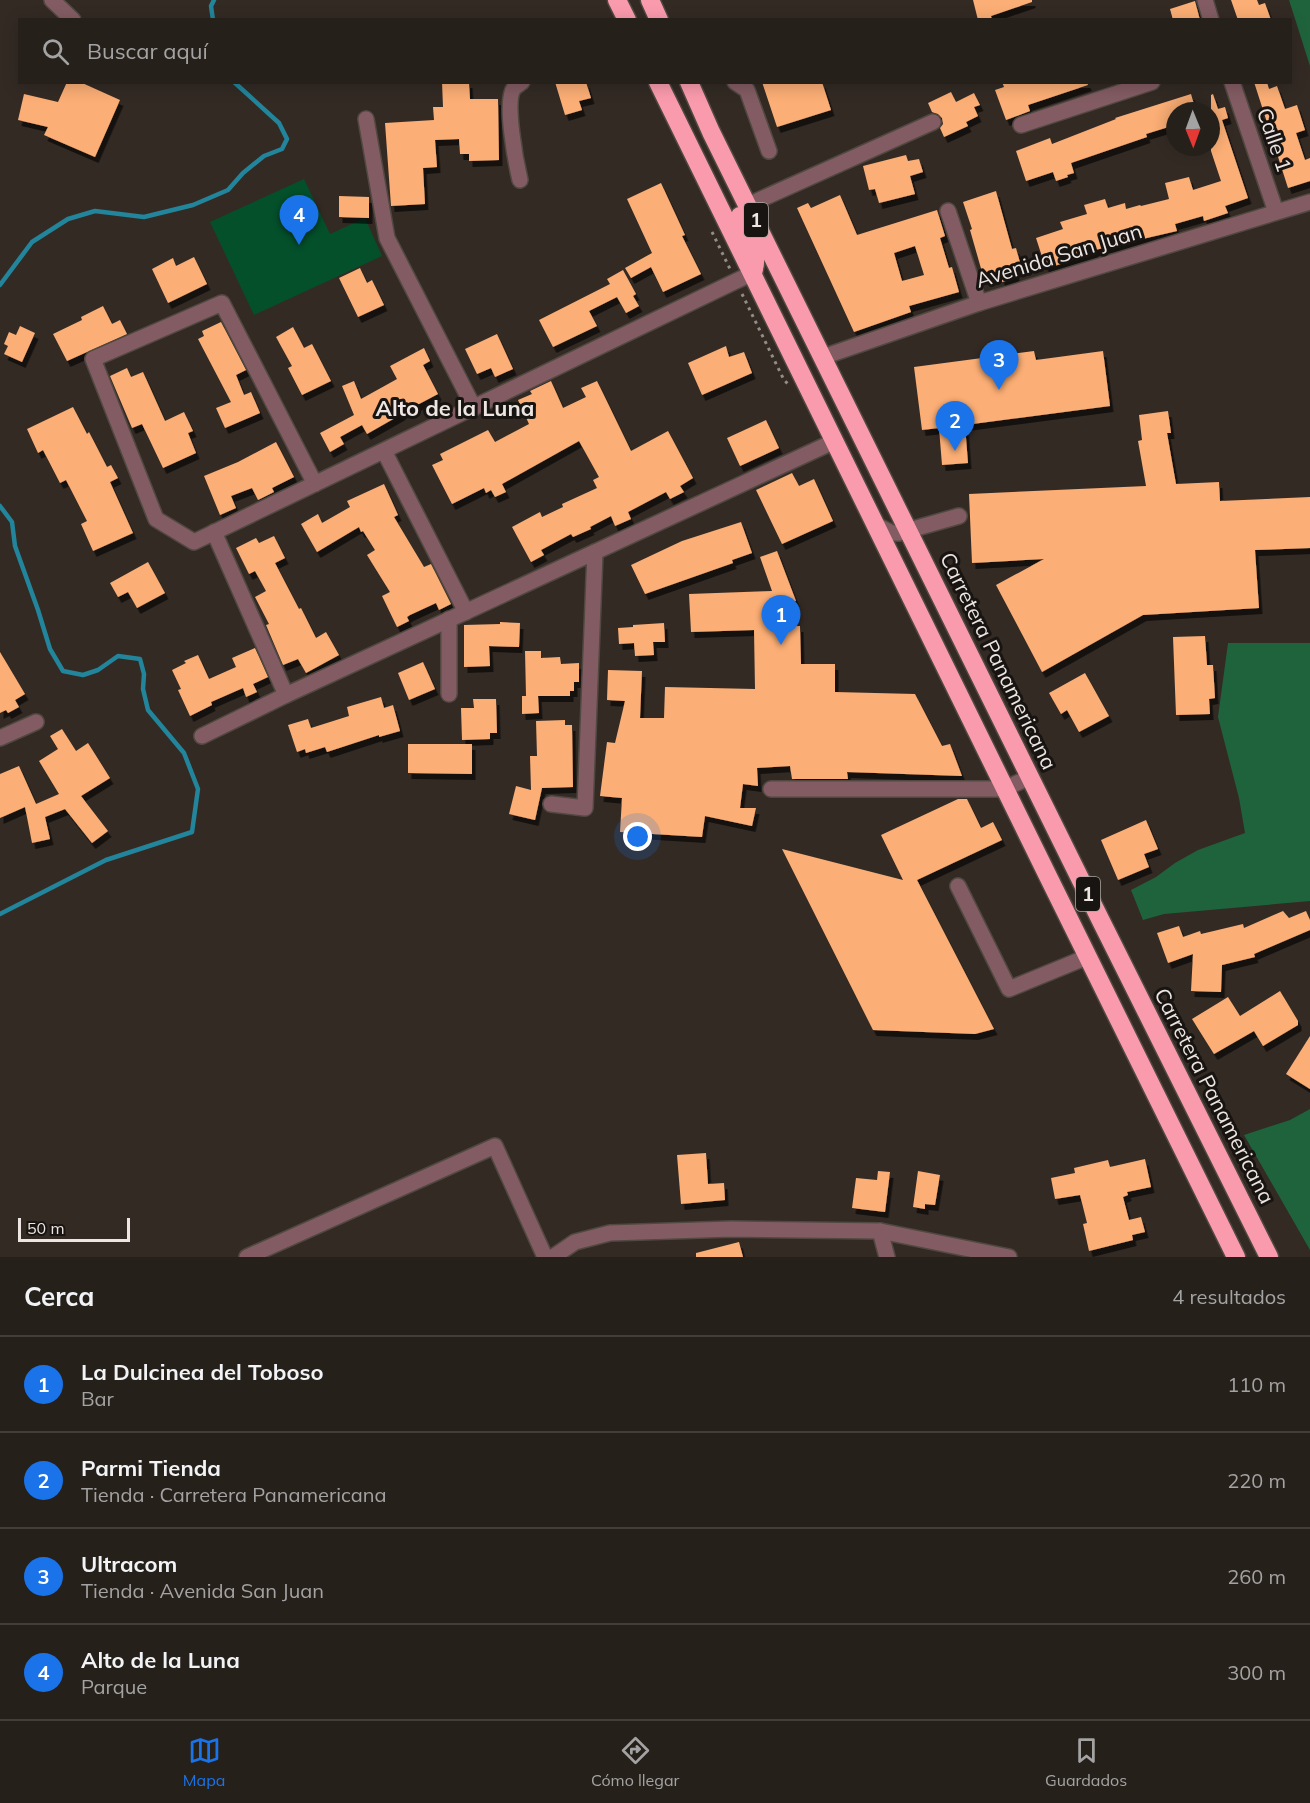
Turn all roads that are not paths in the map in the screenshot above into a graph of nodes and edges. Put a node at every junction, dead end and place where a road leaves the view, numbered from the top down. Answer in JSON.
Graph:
{"nodes":[{"id":1,"x":52,"y":0,"type":"edge"},
{"id":2,"x":617,"y":0,"type":"edge"},
{"id":3,"x":650,"y":0,"type":"edge"},
{"id":4,"x":1205,"y":0,"type":"edge"},
{"id":5,"x":71,"y":18,"type":"edge"},
{"id":6,"x":626,"y":18,"type":"edge"},
{"id":7,"x":658,"y":18,"type":"edge"},
{"id":8,"x":1210,"y":18,"type":"edge"},
{"id":9,"x":519,"y":84,"type":"edge"},
{"id":10,"x":659,"y":84,"type":"edge"},
{"id":11,"x":690,"y":84,"type":"edge"},
{"id":12,"x":738,"y":84,"type":"edge"},
{"id":13,"x":1146,"y":84,"type":"edge"},
{"id":14,"x":1233,"y":84,"type":"edge"},
{"id":15,"x":366,"y":119,"type":"dead end"},
{"id":16,"x":933,"y":122,"type":"dead end"},
{"id":17,"x":1021,"y":125,"type":"dead end"},
{"id":18,"x":711,"y":132,"type":"junction"},
{"id":19,"x":769,"y":151,"type":"dead end"},
{"id":20,"x":520,"y":180,"type":"dead end"},
{"id":21,"x":1310,"y":202,"type":"edge"},
{"id":22,"x":748,"y":205,"type":"junction"},
{"id":23,"x":948,"y":211,"type":"dead end"},
{"id":24,"x":1276,"y":212,"type":"junction"},
{"id":25,"x":753,"y":273,"type":"junction"},
{"id":26,"x":979,"y":303,"type":"junction"},
{"id":27,"x":814,"y":339,"type":"junction"},
{"id":28,"x":823,"y":357,"type":"junction"},
{"id":29,"x":474,"y":408,"type":"junction"},
{"id":30,"x":835,"y":441,"type":"junction"},
{"id":31,"x":384,"y":451,"type":"junction"},
{"id":32,"x":315,"y":484,"type":"junction"},
{"id":33,"x":959,"y":516,"type":"dead end"},
{"id":34,"x":876,"y":525,"type":"junction"},
{"id":35,"x":908,"y":530,"type":"junction"},
{"id":36,"x":214,"y":532,"type":"junction"},
{"id":37,"x":595,"y":552,"type":"junction"},
{"id":38,"x":466,"y":612,"type":"junction"},
{"id":39,"x":449,"y":619,"type":"junction"},
{"id":40,"x":449,"y":694,"type":"dead end"},
{"id":41,"x":286,"y":695,"type":"junction"},
{"id":42,"x":36,"y":722,"type":"dead end"},
{"id":43,"x":202,"y":736,"type":"dead end"},
{"id":44,"x":0,"y":738,"type":"edge"},
{"id":45,"x":1030,"y":777,"type":"junction"},
{"id":46,"x":771,"y":789,"type":"dead end"},
{"id":47,"x":1004,"y":789,"type":"junction"},
{"id":48,"x":551,"y":804,"type":"dead end"},
{"id":49,"x":958,"y":886,"type":"dead end"},
{"id":50,"x":1087,"y":957,"type":"junction"},
{"id":51,"x":880,"y":1231,"type":"junction"},
{"id":52,"x":247,"y":1257,"type":"edge"},
{"id":53,"x":545,"y":1257,"type":"edge"},
{"id":54,"x":553,"y":1257,"type":"edge"},
{"id":55,"x":887,"y":1257,"type":"edge"},
{"id":56,"x":1009,"y":1257,"type":"edge"},
{"id":57,"x":1236,"y":1257,"type":"edge"},
{"id":58,"x":1269,"y":1257,"type":"edge"}],
"edges":[{"from":1,"to":5,"type":"street"},
{"from":2,"to":6,"type":"highway"},
{"from":3,"to":7,"type":"highway"},
{"from":4,"to":8,"type":"street"},
{"from":9,"to":20,"type":"street"},
{"from":10,"to":25,"type":"highway","number":"1"},
{"from":11,"to":18,"type":"highway","name":"Carretera Panamericana","number":"1"},
{"from":12,"to":19,"type":"street"},
{"from":13,"to":17,"type":"street"},
{"from":14,"to":24,"type":"street","name":"Calle 1"},
{"from":15,"to":29,"type":"street"},
{"from":16,"to":22,"type":"street"},
{"from":18,"to":22,"type":"highway","name":"Carretera Panamericana","number":"1"},
{"from":18,"to":25,"type":"highway"},
{"from":21,"to":24,"type":"street","name":"Avenida San Juan"},
{"from":22,"to":27,"type":"highway","name":"Carretera Panamericana","number":"1"},
{"from":23,"to":26,"type":"street"},
{"from":24,"to":26,"type":"street","name":"Avenida San Juan"},
{"from":25,"to":27,"type":"highway"},
{"from":25,"to":29,"type":"street"},
{"from":25,"to":30,"type":"highway","number":"1"},
{"from":26,"to":28,"type":"street","name":"Avenida San Juan"},
{"from":27,"to":28,"type":"highway","name":"Carretera Panamericana","number":"1"},
{"from":28,"to":35,"type":"highway","name":"Carretera Panamericana","number":"1"},
{"from":29,"to":31,"type":"street"},
{"from":30,"to":34,"type":"highway","number":"1"},
{"from":30,"to":37,"type":"street"},
{"from":31,"to":32,"type":"street"},
{"from":31,"to":38,"type":"street"},
{"from":32,"to":36,"type":"street"},
{"from":32,"to":36,"type":"street"},
{"from":33,"to":35,"type":"street"},
{"from":34,"to":35,"type":"street"},
{"from":34,"to":47,"type":"highway","number":"1"},
{"from":35,"to":45,"type":"highway","name":"Carretera Panamericana","number":"1"},
{"from":36,"to":41,"type":"street"},
{"from":37,"to":38,"type":"street"},
{"from":37,"to":48,"type":"street"},
{"from":38,"to":39,"type":"street"},
{"from":39,"to":40,"type":"street"},
{"from":39,"to":41,"type":"street"},
{"from":41,"to":43,"type":"street"},
{"from":42,"to":44,"type":"street"},
{"from":45,"to":47,"type":"street"},
{"from":45,"to":58,"type":"highway","name":"Carretera Panamericana","number":"1"},
{"from":46,"to":47,"type":"street"},
{"from":47,"to":50,"type":"highway","number":"1"},
{"from":49,"to":50,"type":"street"},
{"from":50,"to":57,"type":"highway","number":"1"},
{"from":51,"to":54,"type":"street"},
{"from":51,"to":55,"type":"street"},
{"from":51,"to":56,"type":"street"},
{"from":52,"to":53,"type":"street"}]}
